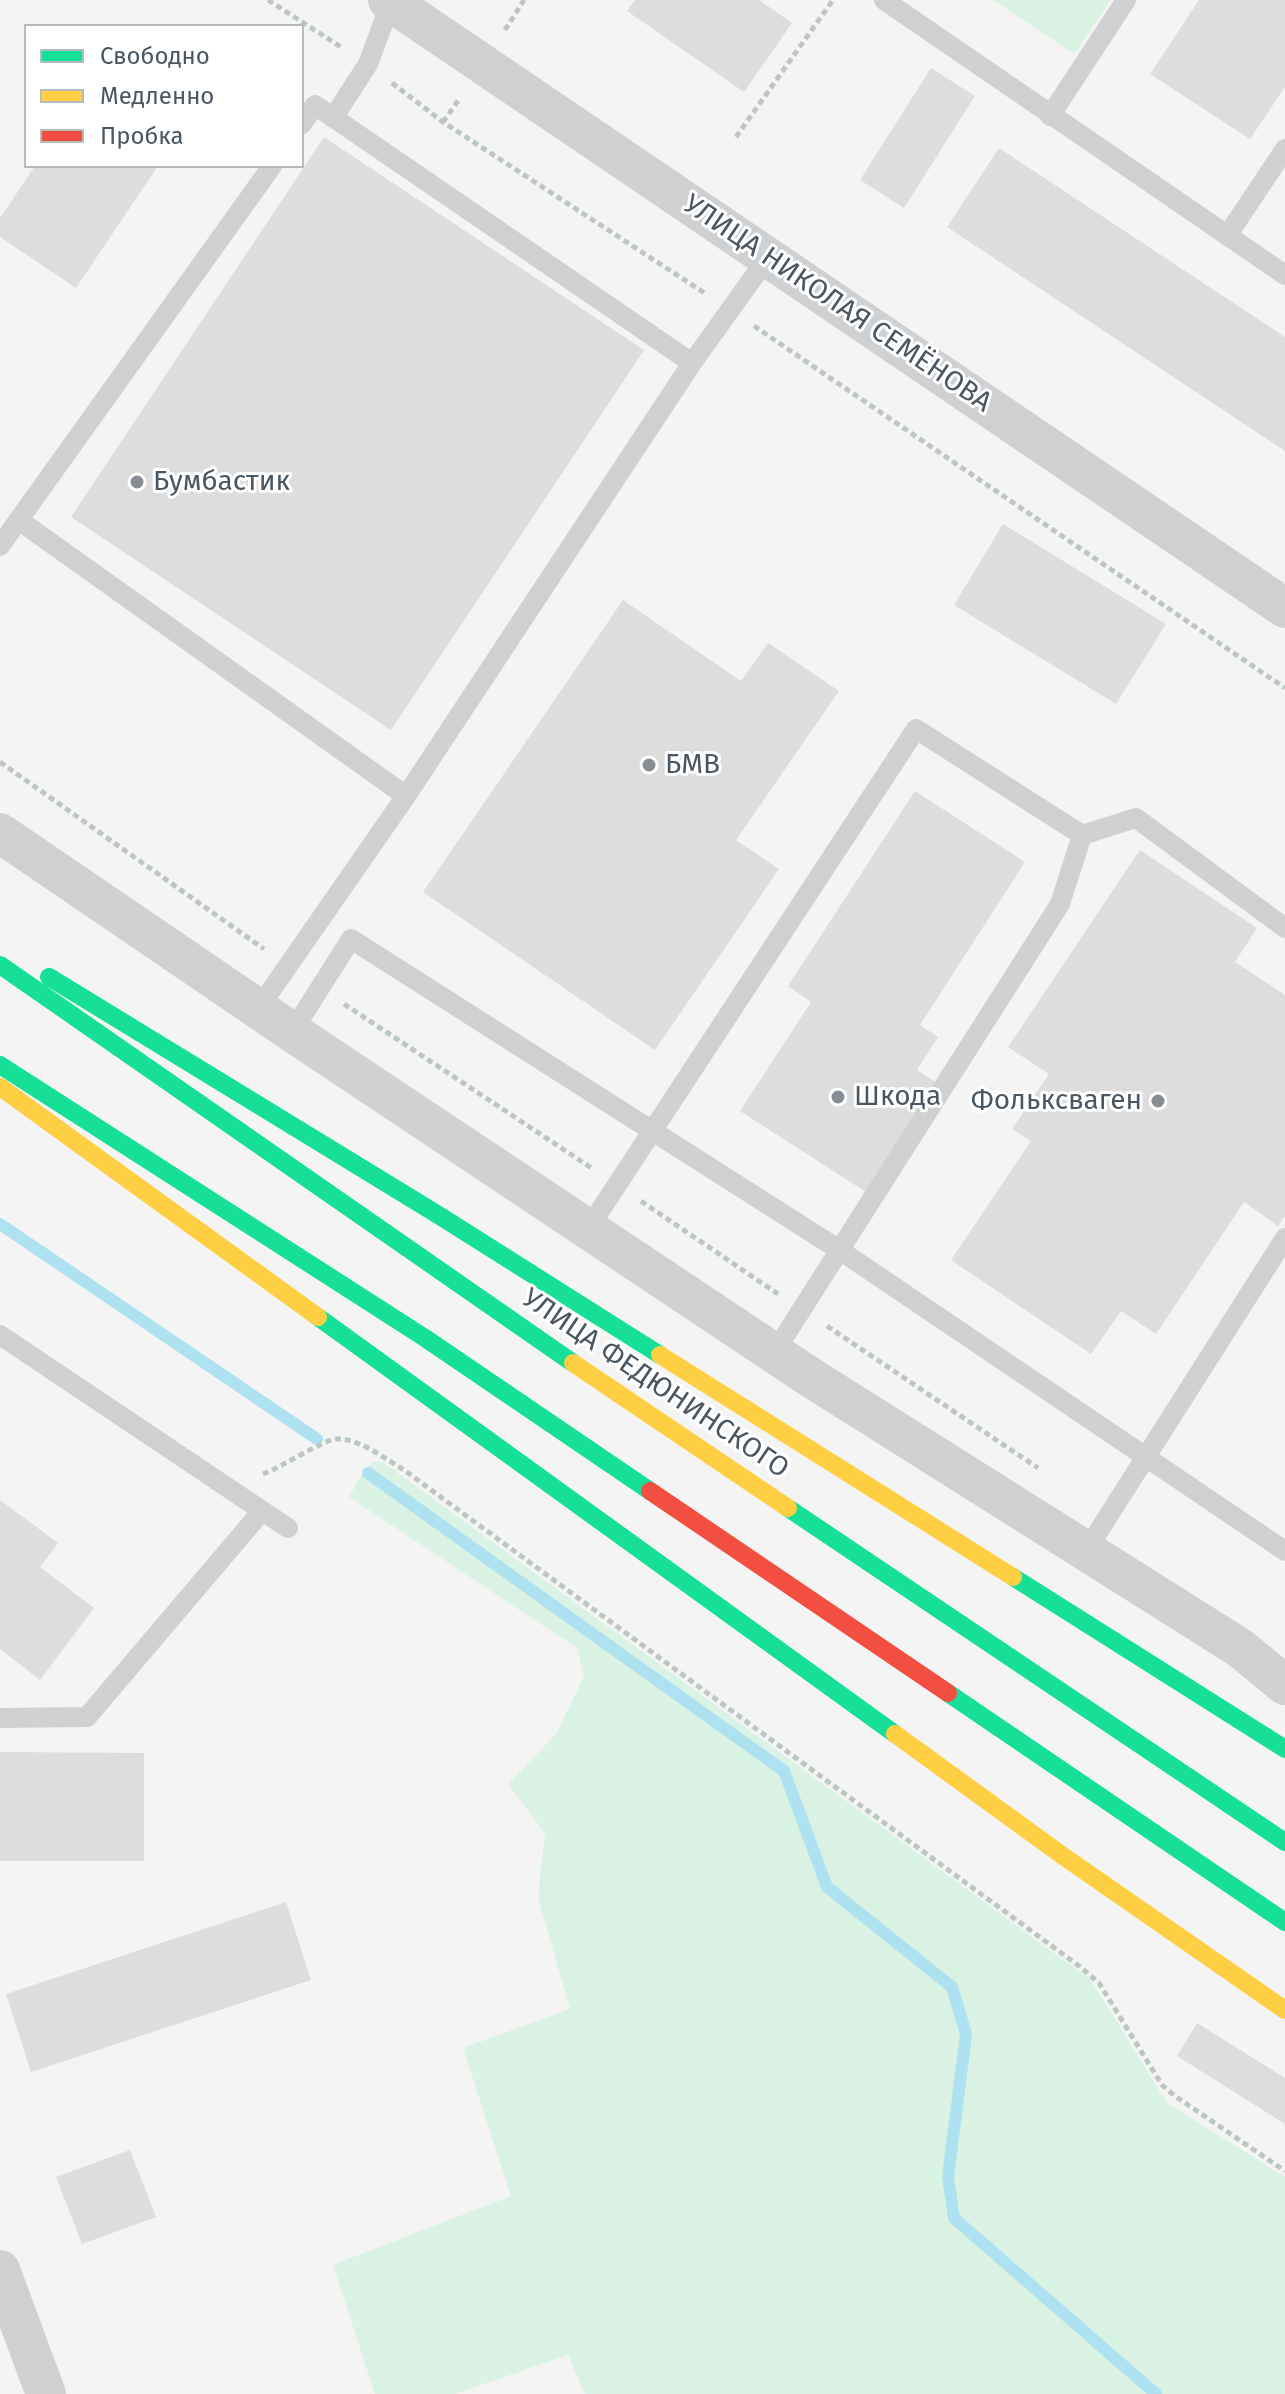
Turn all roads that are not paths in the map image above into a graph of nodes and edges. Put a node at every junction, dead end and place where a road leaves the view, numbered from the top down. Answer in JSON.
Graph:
{"nodes":[{"id":1,"x":884,"y":0,"type":"edge"},
{"id":2,"x":1126,"y":0,"type":"edge"},
{"id":3,"x":390,"y":1,"type":"edge"},
{"id":4,"x":1050,"y":116,"type":"junction"},
{"id":5,"x":333,"y":118,"type":"junction"},
{"id":6,"x":304,"y":121,"type":"edge"},
{"id":7,"x":1285,"y":149,"type":"edge"},
{"id":8,"x":271,"y":168,"type":"edge"},
{"id":9,"x":1227,"y":236,"type":"junction"},
{"id":10,"x":768,"y":257,"type":"junction"},
{"id":11,"x":1285,"y":275,"type":"edge"},
{"id":12,"x":692,"y":363,"type":"junction"},
{"id":13,"x":20,"y":521,"type":"junction"},
{"id":14,"x":0,"y":546,"type":"edge"},
{"id":15,"x":1285,"y":608,"type":"edge"},
{"id":16,"x":406,"y":796,"type":"junction"},
{"id":17,"x":0,"y":833,"type":"edge"},
{"id":18,"x":1082,"y":835,"type":"junction"},
{"id":19,"x":1285,"y":928,"type":"edge"},
{"id":20,"x":0,"y":947,"type":"edge"},
{"id":21,"x":0,"y":965,"type":"edge"},
{"id":22,"x":258,"y":1009,"type":"junction"},
{"id":23,"x":292,"y":1032,"type":"junction"},
{"id":24,"x":0,"y":1065,"type":"edge"},
{"id":25,"x":0,"y":1087,"type":"edge"},
{"id":26,"x":653,"y":1132,"type":"junction"},
{"id":27,"x":588,"y":1229,"type":"junction"},
{"id":28,"x":1285,"y":1238,"type":"edge"},
{"id":29,"x":841,"y":1251,"type":"junction"},
{"id":30,"x":0,"y":1335,"type":"edge"},
{"id":31,"x":774,"y":1353,"type":"junction"},
{"id":32,"x":1145,"y":1458,"type":"junction"},
{"id":33,"x":262,"y":1511,"type":"junction"},
{"id":34,"x":288,"y":1528,"type":"dead end"},
{"id":35,"x":1086,"y":1551,"type":"junction"},
{"id":36,"x":1285,"y":1551,"type":"edge"},
{"id":37,"x":1285,"y":1685,"type":"edge"},
{"id":38,"x":0,"y":1718,"type":"edge"},
{"id":39,"x":1285,"y":1749,"type":"edge"},
{"id":40,"x":1285,"y":1842,"type":"edge"},
{"id":41,"x":1285,"y":1922,"type":"edge"},
{"id":42,"x":1285,"y":2010,"type":"edge"},
{"id":43,"x":0,"y":2270,"type":"edge"},
{"id":44,"x":46,"y":2394,"type":"edge"}],
"edges":[{"from":1,"to":4,"type":"lane"},
{"from":2,"to":4,"type":"lane"},
{"from":3,"to":5,"type":"lane"},
{"from":3,"to":10,"type":"street","name":"УЛИЦА НИКОЛАЯ СЕМЁНОВА"},
{"from":4,"to":9,"type":"lane"},
{"from":5,"to":6,"type":"lane"},
{"from":5,"to":12,"type":"lane"},
{"from":7,"to":9,"type":"lane"},
{"from":8,"to":13,"type":"lane"},
{"from":9,"to":11,"type":"lane"},
{"from":10,"to":12,"type":"lane"},
{"from":10,"to":15,"type":"street","name":"УЛИЦА НИКОЛАЯ СЕМЁНОВА"},
{"from":12,"to":16,"type":"lane"},
{"from":13,"to":14,"type":"lane"},
{"from":13,"to":16,"type":"lane"},
{"from":16,"to":22,"type":"lane"},
{"from":17,"to":22,"type":"street"},
{"from":18,"to":19,"type":"lane"},
{"from":18,"to":26,"type":"lane"},
{"from":18,"to":29,"type":"lane"},
{"from":20,"to":39,"type":"main road"},
{"from":21,"to":40,"type":"main road","name":"УЛИЦА ФЕДЮНИНСКОГО"},
{"from":22,"to":23,"type":"street"},
{"from":23,"to":26,"type":"lane"},
{"from":23,"to":27,"type":"street"},
{"from":24,"to":41,"type":"main road"},
{"from":25,"to":42,"type":"main road"},
{"from":26,"to":27,"type":"lane"},
{"from":26,"to":29,"type":"lane"},
{"from":27,"to":31,"type":"street"},
{"from":28,"to":32,"type":"lane"},
{"from":29,"to":31,"type":"lane"},
{"from":29,"to":32,"type":"lane"},
{"from":30,"to":33,"type":"lane"},
{"from":31,"to":35,"type":"street"},
{"from":32,"to":35,"type":"lane"},
{"from":32,"to":36,"type":"lane"},
{"from":33,"to":34,"type":"lane"},
{"from":33,"to":38,"type":"lane"},
{"from":35,"to":37,"type":"street"},
{"from":43,"to":44,"type":"street"}]}
